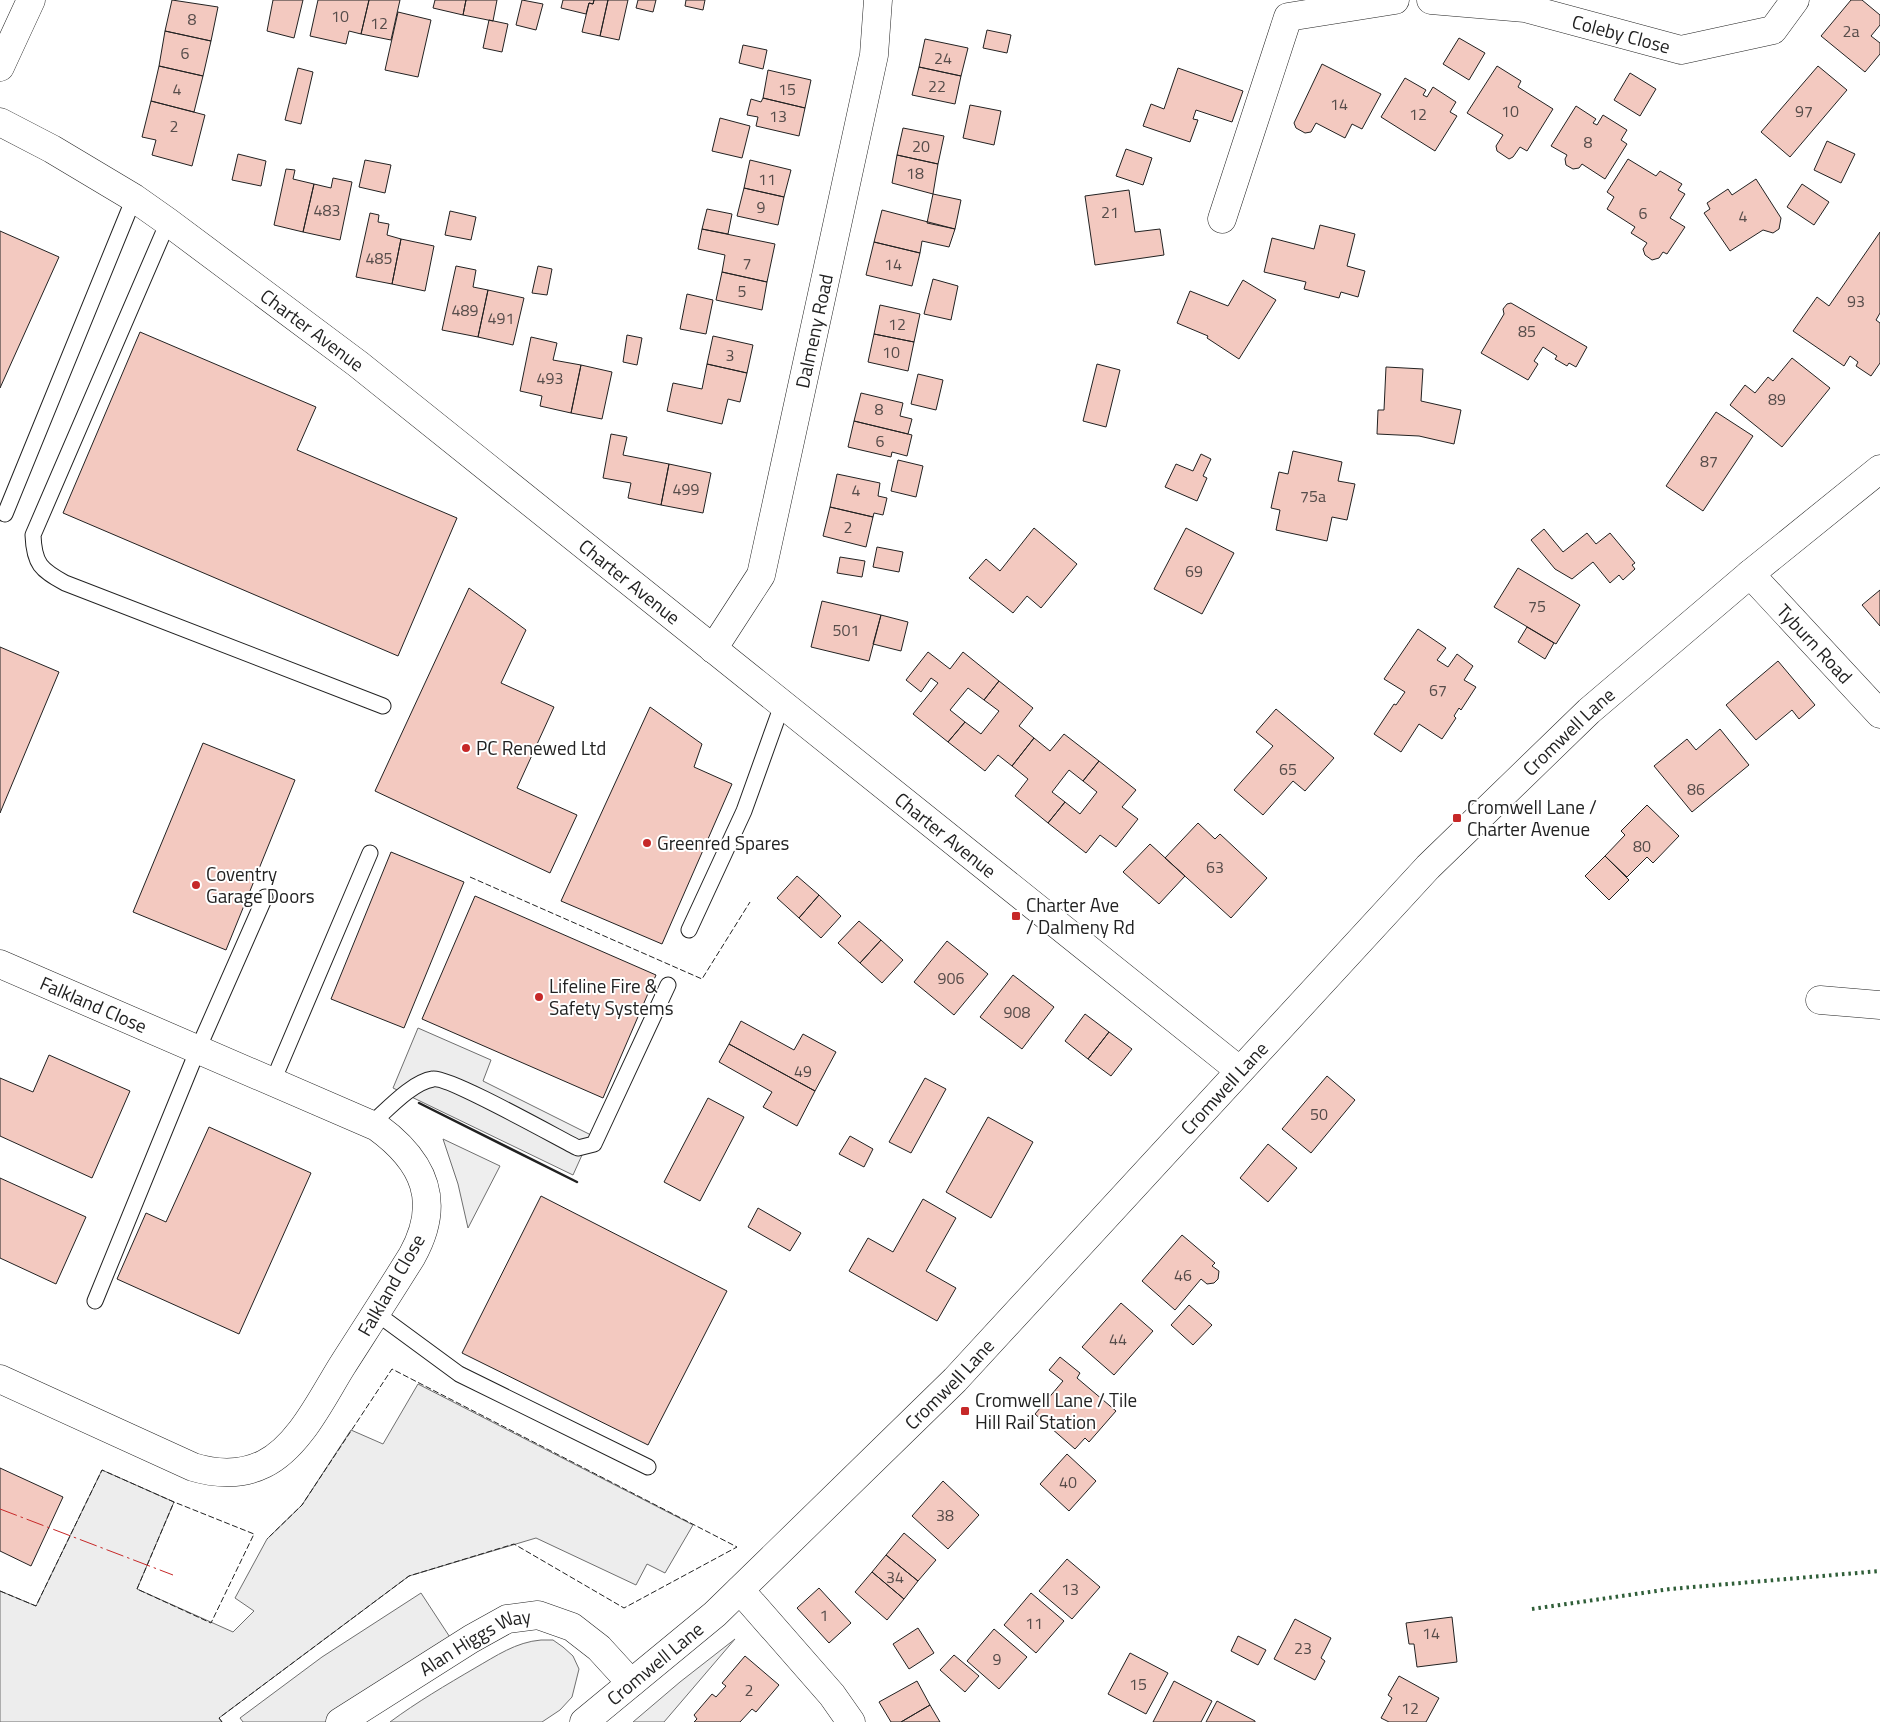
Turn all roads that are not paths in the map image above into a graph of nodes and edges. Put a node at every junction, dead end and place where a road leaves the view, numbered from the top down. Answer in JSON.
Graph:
{"nodes":[{"id":1,"x":32,"y":0,"type":"edge"},
{"id":2,"x":878,"y":0,"type":"edge"},
{"id":3,"x":1395,"y":0,"type":"edge"},
{"id":4,"x":1431,"y":0,"type":"edge"},
{"id":5,"x":1795,"y":0,"type":"edge"},
{"id":6,"x":0,"y":67,"type":"edge"},
{"id":7,"x":0,"y":122,"type":"edge"},
{"id":8,"x":134,"y":198,"type":"junction"},
{"id":9,"x":1222,"y":219,"type":"dead end"},
{"id":10,"x":168,"y":222,"type":"junction"},
{"id":11,"x":1880,"y":469,"type":"edge"},
{"id":12,"x":5,"y":514,"type":"dead end"},
{"id":13,"x":1750,"y":574,"type":"junction"},
{"id":14,"x":712,"y":650,"type":"junction"},
{"id":15,"x":782,"y":705,"type":"junction"},
{"id":16,"x":383,"y":706,"type":"dead end"},
{"id":17,"x":1880,"y":714,"type":"edge"},
{"id":18,"x":370,"y":853,"type":"dead end"},
{"id":19,"x":264,"y":897,"type":"dead end"},
{"id":20,"x":689,"y":930,"type":"dead end"},
{"id":21,"x":0,"y":964,"type":"edge"},
{"id":22,"x":668,"y":986,"type":"dead end"},
{"id":23,"x":1820,"y":1000,"type":"dead end"},
{"id":24,"x":1880,"y":1005,"type":"edge"},
{"id":25,"x":198,"y":1049,"type":"junction"},
{"id":26,"x":1239,"y":1070,"type":"junction"},
{"id":27,"x":273,"y":1081,"type":"junction"},
{"id":28,"x":371,"y":1124,"type":"junction"},
{"id":29,"x":95,"y":1301,"type":"dead end"},
{"id":30,"x":376,"y":1313,"type":"junction"},
{"id":31,"x":0,"y":1379,"type":"edge"},
{"id":32,"x":648,"y":1467,"type":"dead end"},
{"id":33,"x":740,"y":1590,"type":"junction"},
{"id":34,"x":631,"y":1683,"type":"junction"},
{"id":35,"x":340,"y":1722,"type":"edge"},
{"id":36,"x":584,"y":1722,"type":"edge"},
{"id":37,"x":851,"y":1722,"type":"edge"}],
"edges":[{"from":1,"to":6,"type":"street"},
{"from":2,"to":14,"type":"street","name":"Dalmeny Road"},
{"from":3,"to":9,"type":"street"},
{"from":4,"to":5,"type":"street","name":"Coleby Close"},
{"from":7,"to":8,"type":"street","name":"Charter Avenue"},
{"from":8,"to":10,"type":"street","name":"Charter Avenue"},
{"from":8,"to":12,"type":"lane"},
{"from":10,"to":14,"type":"street","name":"Charter Avenue"},
{"from":10,"to":16,"type":"lane"},
{"from":11,"to":13,"type":"street","name":"Cromwell Lane"},
{"from":13,"to":17,"type":"street","name":"Tyburn Road"},
{"from":13,"to":26,"type":"street","name":"Cromwell Lane"},
{"from":14,"to":15,"type":"street","name":"Charter Avenue"},
{"from":15,"to":20,"type":"lane"},
{"from":15,"to":26,"type":"street","name":"Charter Avenue"},
{"from":18,"to":27,"type":"lane"},
{"from":19,"to":25,"type":"lane"},
{"from":21,"to":25,"type":"street","name":"Falkland Close"},
{"from":22,"to":28,"type":"lane"},
{"from":23,"to":24,"type":"street"},
{"from":25,"to":27,"type":"street","name":"Falkland Close"},
{"from":25,"to":29,"type":"lane"},
{"from":26,"to":33,"type":"street","name":"Cromwell Lane"},
{"from":27,"to":28,"type":"street","name":"Falkland Close"},
{"from":28,"to":30,"type":"street","name":"Falkland Close"},
{"from":30,"to":31,"type":"street","name":"Falkland Close"},
{"from":30,"to":32,"type":"lane"},
{"from":33,"to":34,"type":"street","name":"Cromwell Lane"},
{"from":33,"to":37,"type":"street"},
{"from":34,"to":35,"type":"street","name":"Alan Higgs Way"},
{"from":34,"to":36,"type":"street","name":"Cromwell Lane"}]}
